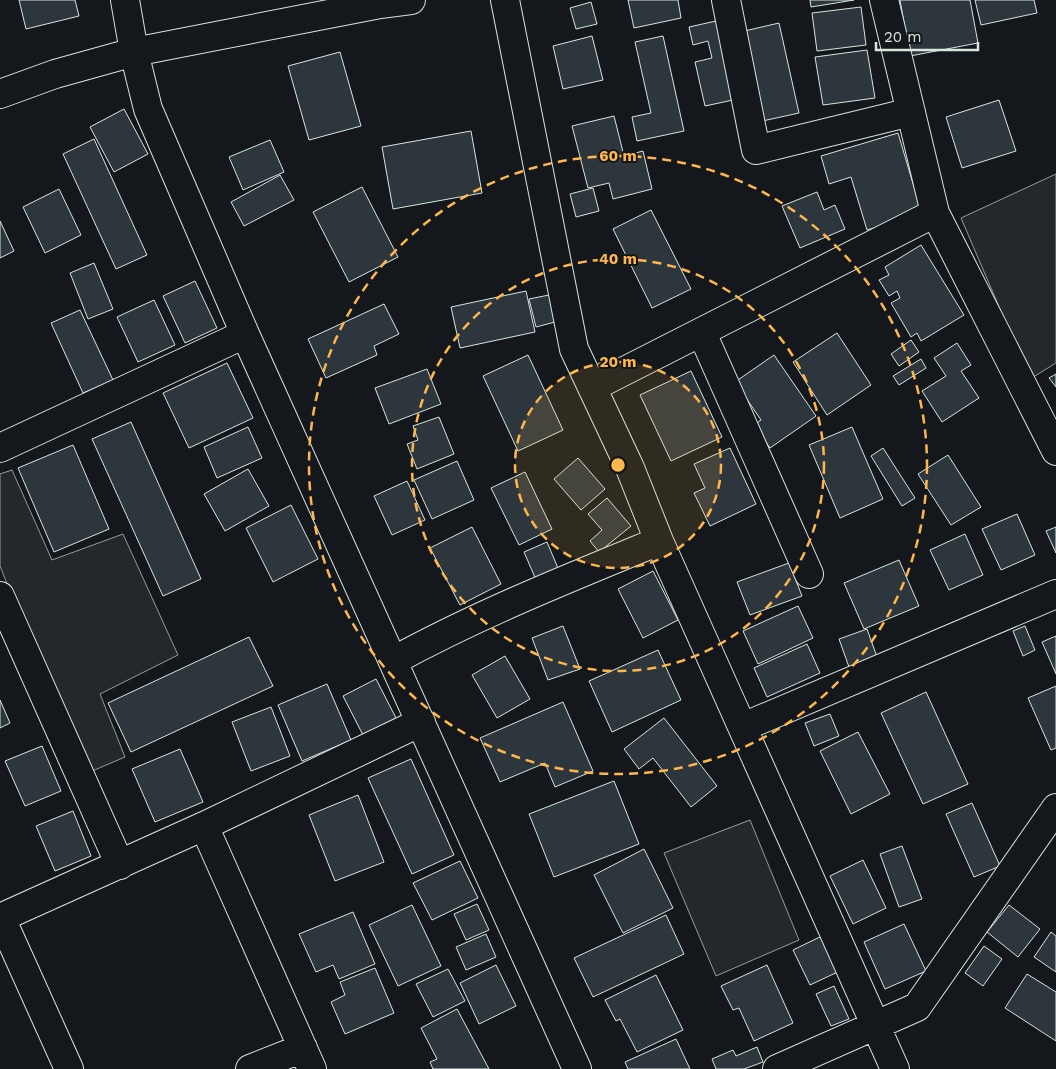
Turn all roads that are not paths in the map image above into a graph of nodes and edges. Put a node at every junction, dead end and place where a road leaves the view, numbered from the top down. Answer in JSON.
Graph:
{"nodes":[{"id":1,"x":125,"y":0,"type":"edge"},
{"id":2,"x":410,"y":0,"type":"edge"},
{"id":3,"x":505,"y":0,"type":"edge"},
{"id":4,"x":726,"y":0,"type":"edge"},
{"id":5,"x":884,"y":0,"type":"edge"},
{"id":6,"x":134,"y":52,"type":"junction"},
{"id":7,"x":0,"y":94,"type":"edge"},
{"id":8,"x":911,"y":112,"type":"junction"},
{"id":9,"x":935,"y":213,"type":"junction"},
{"id":10,"x":702,"y":332,"type":"junction"},
{"id":11,"x":245,"y":334,"type":"junction"},
{"id":12,"x":593,"y":387,"type":"junction"},
{"id":13,"x":0,"y":448,"type":"edge"},
{"id":14,"x":1056,"y":451,"type":"edge"},
{"id":15,"x":659,"y":542,"type":"junction"},
{"id":16,"x":809,"y":574,"type":"dead end"},
{"id":17,"x":1056,"y":594,"type":"edge"},
{"id":18,"x":0,"y":596,"type":"edge"},
{"id":19,"x":394,"y":661,"type":"junction"},
{"id":20,"x":421,"y":722,"type":"junction"},
{"id":21,"x":743,"y":727,"type":"junction"},
{"id":22,"x":1056,"y":808,"type":"edge"},
{"id":23,"x":204,"y":826,"type":"junction"},
{"id":24,"x":120,"y":864,"type":"junction"},
{"id":25,"x":1,"y":918,"type":"edge"},
{"id":26,"x":875,"y":1026,"type":"junction"},
{"id":27,"x":307,"y":1058,"type":"edge"},
{"id":28,"x":69,"y":1069,"type":"edge"},
{"id":29,"x":250,"y":1069,"type":"edge"},
{"id":30,"x":577,"y":1069,"type":"edge"},
{"id":31,"x":777,"y":1069,"type":"edge"},
{"id":32,"x":895,"y":1069,"type":"edge"}],
"edges":[{"from":1,"to":6,"type":"street"},
{"from":2,"to":6,"type":"street"},
{"from":3,"to":12,"type":"street"},
{"from":4,"to":8,"type":"street"},
{"from":5,"to":8,"type":"street"},
{"from":6,"to":7,"type":"street"},
{"from":6,"to":11,"type":"street"},
{"from":8,"to":9,"type":"street"},
{"from":9,"to":10,"type":"street"},
{"from":9,"to":14,"type":"street"},
{"from":10,"to":12,"type":"street"},
{"from":10,"to":16,"type":"street"},
{"from":11,"to":13,"type":"street"},
{"from":11,"to":19,"type":"street"},
{"from":12,"to":15,"type":"street"},
{"from":15,"to":19,"type":"street"},
{"from":15,"to":21,"type":"street"},
{"from":17,"to":21,"type":"street"},
{"from":18,"to":24,"type":"street"},
{"from":19,"to":20,"type":"street"},
{"from":20,"to":23,"type":"street"},
{"from":20,"to":30,"type":"street"},
{"from":21,"to":26,"type":"street"},
{"from":22,"to":26,"type":"street"},
{"from":23,"to":24,"type":"street"},
{"from":23,"to":27,"type":"street"},
{"from":24,"to":25,"type":"street"},
{"from":25,"to":28,"type":"street"},
{"from":26,"to":31,"type":"street"},
{"from":26,"to":32,"type":"street"},
{"from":27,"to":29,"type":"street"}]}
